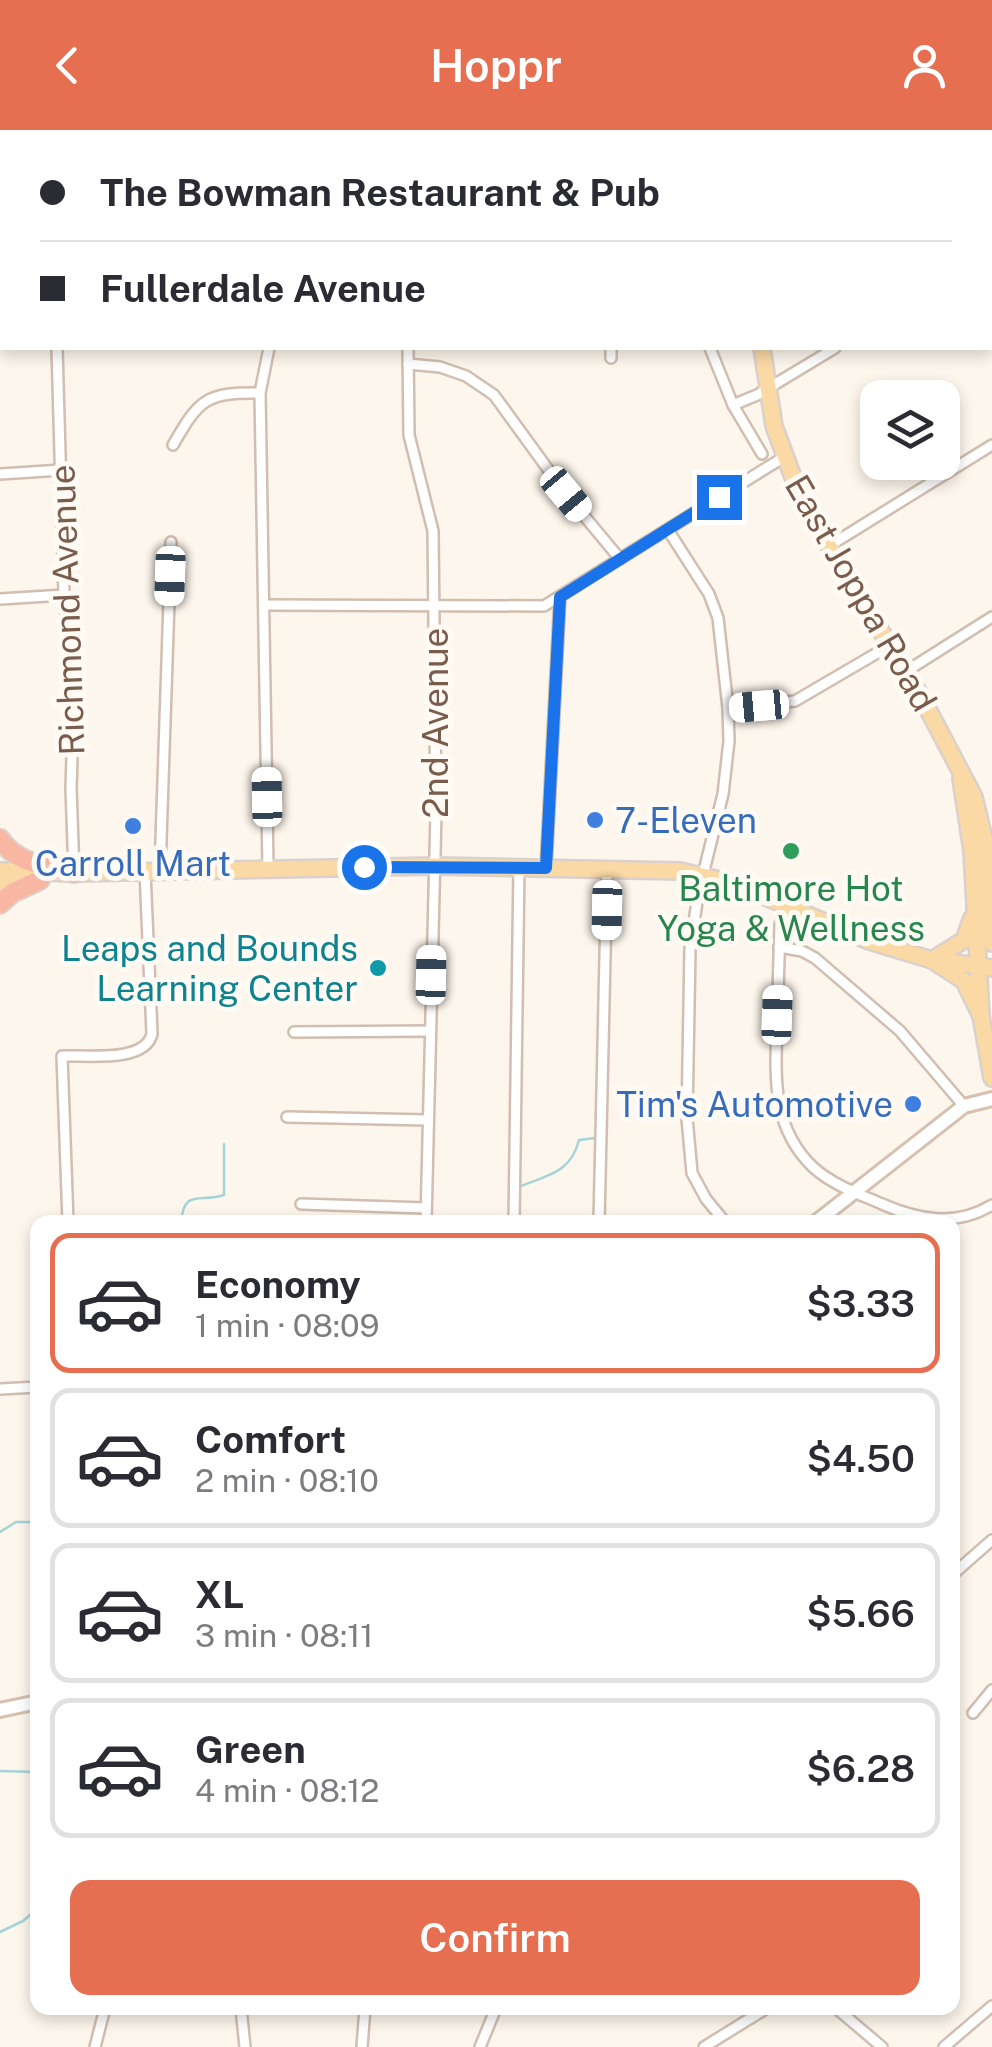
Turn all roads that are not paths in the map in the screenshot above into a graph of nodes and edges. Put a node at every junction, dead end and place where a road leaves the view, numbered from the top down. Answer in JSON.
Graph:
{"nodes":[{"id":1,"x":57,"y":350,"type":"edge"},
{"id":2,"x":269,"y":350,"type":"edge"},
{"id":3,"x":408,"y":350,"type":"edge"},
{"id":4,"x":711,"y":350,"type":"edge"},
{"id":5,"x":762,"y":350,"type":"edge"},
{"id":6,"x":832,"y":350,"type":"edge"},
{"id":7,"x":408,"y":364,"type":"junction"},
{"id":8,"x":767,"y":388,"type":"junction"},
{"id":9,"x":260,"y":393,"type":"junction"},
{"id":10,"x":733,"y":405,"type":"junction"},
{"id":11,"x":173,"y":444,"type":"dead end"},
{"id":12,"x":992,"y":445,"type":"edge"},
{"id":13,"x":762,"y":454,"type":"dead end"},
{"id":14,"x":784,"y":457,"type":"junction"},
{"id":15,"x":62,"y":470,"type":"junction"},
{"id":16,"x":0,"y":474,"type":"edge"},
{"id":17,"x":668,"y":530,"type":"junction"},
{"id":18,"x":171,"y":542,"type":"dead end"},
{"id":19,"x":827,"y":548,"type":"junction"},
{"id":20,"x":620,"y":560,"type":"junction"},
{"id":21,"x":64,"y":594,"type":"junction"},
{"id":22,"x":560,"y":597,"type":"junction"},
{"id":23,"x":0,"y":598,"type":"edge"},
{"id":24,"x":264,"y":605,"type":"junction"},
{"id":25,"x":435,"y":606,"type":"junction"},
{"id":26,"x":992,"y":617,"type":"edge"},
{"id":27,"x":888,"y":646,"type":"junction"},
{"id":28,"x":905,"y":672,"type":"junction"},
{"id":29,"x":728,"y":708,"type":"junction"},
{"id":30,"x":960,"y":775,"type":"junction"},
{"id":31,"x":0,"y":839,"type":"edge"},
{"id":32,"x":435,"y":866,"type":"junction"},
{"id":33,"x":519,"y":867,"type":"junction"},
{"id":34,"x":268,"y":868,"type":"junction"},
{"id":35,"x":546,"y":868,"type":"junction"},
{"id":36,"x":608,"y":868,"type":"junction"},
{"id":37,"x":152,"y":870,"type":"junction"},
{"id":38,"x":0,"y":871,"type":"edge"},
{"id":39,"x":74,"y":873,"type":"junction"},
{"id":40,"x":704,"y":875,"type":"junction"},
{"id":41,"x":40,"y":880,"type":"junction"},
{"id":42,"x":0,"y":883,"type":"edge"},
{"id":43,"x":976,"y":900,"type":"junction"},
{"id":44,"x":785,"y":903,"type":"junction"},
{"id":45,"x":0,"y":904,"type":"edge"},
{"id":46,"x":992,"y":943,"type":"edge"},
{"id":47,"x":779,"y":947,"type":"junction"},
{"id":48,"x":932,"y":960,"type":"junction"},
{"id":49,"x":986,"y":968,"type":"edge"},
{"id":50,"x":981,"y":1016,"type":"junction"},
{"id":51,"x":430,"y":1031,"type":"junction"},
{"id":52,"x":294,"y":1032,"type":"dead end"},
{"id":53,"x":992,"y":1078,"type":"edge"},
{"id":54,"x":992,"y":1099,"type":"edge"},
{"id":55,"x":964,"y":1106,"type":"junction"},
{"id":56,"x":287,"y":1117,"type":"dead end"},
{"id":57,"x":428,"y":1120,"type":"junction"},
{"id":58,"x":853,"y":1192,"type":"junction"},
{"id":59,"x":301,"y":1204,"type":"dead end"},
{"id":60,"x":992,"y":1205,"type":"edge"},
{"id":61,"x":426,"y":1208,"type":"junction"},
{"id":62,"x":68,"y":1215,"type":"edge"},
{"id":63,"x":426,"y":1215,"type":"edge"},
{"id":64,"x":514,"y":1215,"type":"edge"},
{"id":65,"x":599,"y":1215,"type":"edge"},
{"id":66,"x":720,"y":1215,"type":"edge"},
{"id":67,"x":825,"y":1215,"type":"edge"},
{"id":68,"x":915,"y":1215,"type":"edge"},
{"id":69,"x":960,"y":1216,"type":"edge"},
{"id":70,"x":30,"y":1387,"type":"edge"},
{"id":71,"x":0,"y":1389,"type":"edge"},
{"id":72,"x":992,"y":1540,"type":"edge"},
{"id":73,"x":960,"y":1568,"type":"edge"},
{"id":74,"x":992,"y":1690,"type":"edge"},
{"id":75,"x":30,"y":1704,"type":"edge"},
{"id":76,"x":0,"y":1710,"type":"edge"},
{"id":77,"x":973,"y":1713,"type":"dead end"},
{"id":78,"x":992,"y":2006,"type":"edge"},
{"id":79,"x":103,"y":2015,"type":"edge"},
{"id":80,"x":242,"y":2015,"type":"edge"},
{"id":81,"x":364,"y":2015,"type":"edge"},
{"id":82,"x":493,"y":2015,"type":"edge"},
{"id":83,"x":756,"y":2015,"type":"edge"},
{"id":84,"x":844,"y":2015,"type":"edge"},
{"id":85,"x":96,"y":2047,"type":"edge"},
{"id":86,"x":245,"y":2047,"type":"edge"},
{"id":87,"x":362,"y":2047,"type":"edge"},
{"id":88,"x":480,"y":2047,"type":"edge"},
{"id":89,"x":704,"y":2047,"type":"edge"},
{"id":90,"x":882,"y":2047,"type":"edge"},
{"id":91,"x":944,"y":2047,"type":"edge"}],
"edges":[{"from":1,"to":15,"type":"street","name":"Richmond Avenue"},
{"from":2,"to":9,"type":"street"},
{"from":3,"to":7,"type":"street","name":"2nd Avenue"},
{"from":4,"to":10,"type":"street"},
{"from":5,"to":8,"type":"main road","name":"East Joppa Road"},
{"from":6,"to":8,"type":"street"},
{"from":7,"to":20,"type":"street"},
{"from":7,"to":25,"type":"street","name":"2nd Avenue"},
{"from":8,"to":10,"type":"street"},
{"from":8,"to":14,"type":"main road","name":"East Joppa Road"},
{"from":9,"to":11,"type":"street"},
{"from":9,"to":24,"type":"street"},
{"from":10,"to":13,"type":"street"},
{"from":12,"to":19,"type":"street"},
{"from":14,"to":17,"type":"street"},
{"from":14,"to":19,"type":"main road","name":"East Joppa Road"},
{"from":15,"to":16,"type":"street"},
{"from":15,"to":21,"type":"street","name":"Richmond Avenue"},
{"from":17,"to":20,"type":"street"},
{"from":17,"to":29,"type":"street"},
{"from":18,"to":37,"type":"street"},
{"from":19,"to":27,"type":"main road","name":"East Joppa Road"},
{"from":20,"to":22,"type":"street"},
{"from":21,"to":23,"type":"street"},
{"from":21,"to":39,"type":"street","name":"Richmond Avenue"},
{"from":22,"to":25,"type":"street"},
{"from":22,"to":35,"type":"street"},
{"from":24,"to":25,"type":"street"},
{"from":24,"to":34,"type":"street"},
{"from":25,"to":32,"type":"street","name":"2nd Avenue"},
{"from":26,"to":28,"type":"street"},
{"from":27,"to":28,"type":"main road","name":"East Joppa Road"},
{"from":27,"to":29,"type":"street"},
{"from":28,"to":30,"type":"main road","name":"East Joppa Road"},
{"from":29,"to":40,"type":"street"},
{"from":30,"to":43,"type":"main road","name":"East Joppa Road"},
{"from":30,"to":46,"type":"main road","name":"East Joppa Road"},
{"from":31,"to":39,"type":"highway"},
{"from":32,"to":33,"type":"main road"},
{"from":32,"to":34,"type":"main road"},
{"from":32,"to":51,"type":"street","name":"2nd Avenue"},
{"from":33,"to":35,"type":"main road"},
{"from":33,"to":64,"type":"street"},
{"from":34,"to":37,"type":"main road"},
{"from":35,"to":36,"type":"main road"},
{"from":36,"to":40,"type":"main road"},
{"from":36,"to":65,"type":"street"},
{"from":37,"to":39,"type":"main road"},
{"from":37,"to":62,"type":"street"},
{"from":38,"to":39,"type":"main road"},
{"from":39,"to":41,"type":"main road"},
{"from":40,"to":44,"type":"main road"},
{"from":40,"to":66,"type":"street"},
{"from":41,"to":42,"type":"main road"},
{"from":41,"to":45,"type":"highway"},
{"from":43,"to":48,"type":"main road"},
{"from":43,"to":49,"type":"main road","name":"East Joppa Road"},
{"from":44,"to":47,"type":"street"},
{"from":44,"to":48,"type":"main road"},
{"from":47,"to":55,"type":"street"},
{"from":47,"to":58,"type":"street"},
{"from":48,"to":49,"type":"main road"},
{"from":48,"to":50,"type":"main road"},
{"from":49,"to":50,"type":"main road","name":"East Joppa Road"},
{"from":50,"to":53,"type":"main road","name":"East Joppa Road"},
{"from":51,"to":52,"type":"street"},
{"from":51,"to":57,"type":"street","name":"2nd Avenue"},
{"from":54,"to":55,"type":"street"},
{"from":55,"to":58,"type":"street"},
{"from":56,"to":57,"type":"street"},
{"from":57,"to":61,"type":"street","name":"2nd Avenue"},
{"from":58,"to":67,"type":"street"},
{"from":58,"to":68,"type":"street"},
{"from":59,"to":61,"type":"street"},
{"from":60,"to":69,"type":"street"},
{"from":61,"to":63,"type":"street","name":"2nd Avenue"},
{"from":70,"to":71,"type":"street"},
{"from":72,"to":73,"type":"street"},
{"from":74,"to":77,"type":"street"},
{"from":75,"to":76,"type":"street"},
{"from":78,"to":91,"type":"street"},
{"from":79,"to":85,"type":"street"},
{"from":80,"to":86,"type":"street"},
{"from":81,"to":87,"type":"street"},
{"from":82,"to":88,"type":"street"},
{"from":83,"to":89,"type":"street"},
{"from":84,"to":90,"type":"street"}]}
